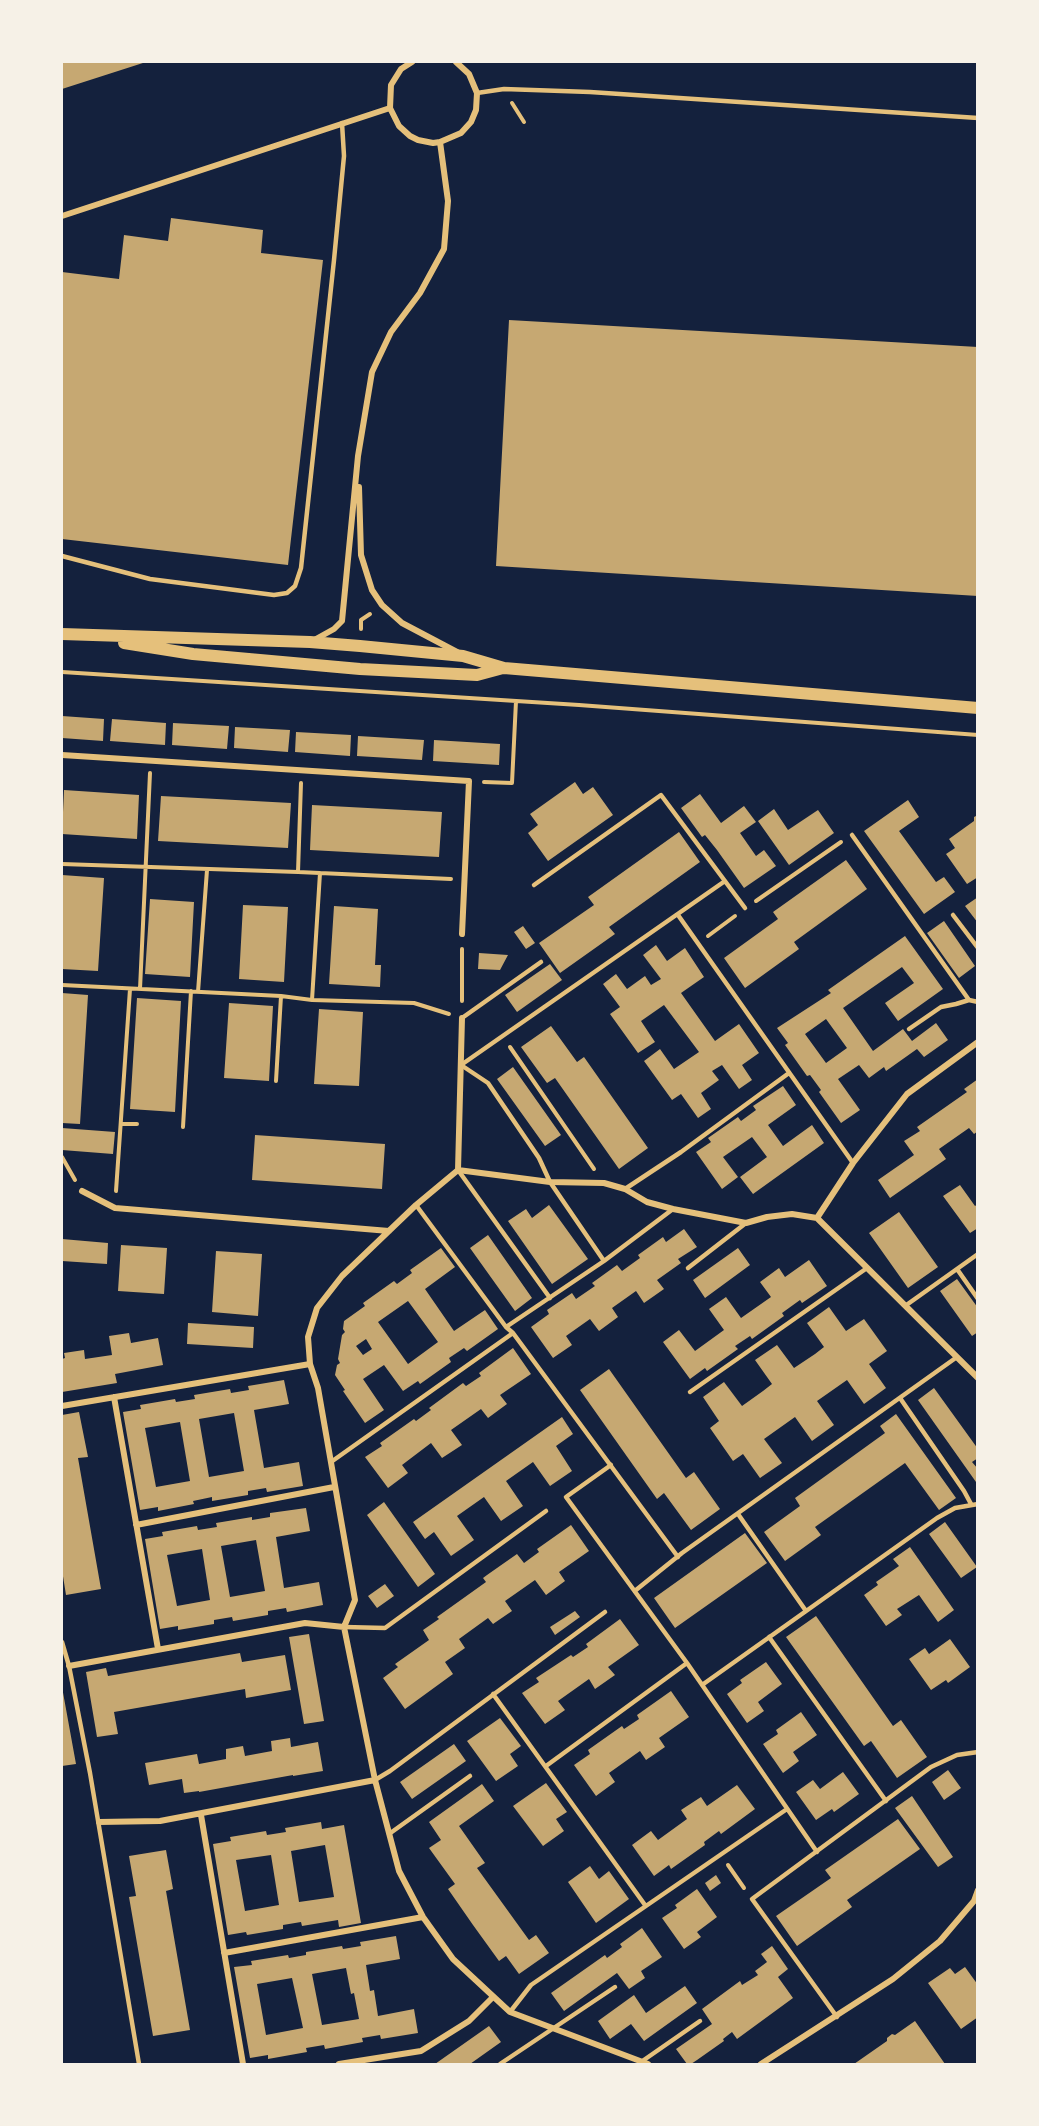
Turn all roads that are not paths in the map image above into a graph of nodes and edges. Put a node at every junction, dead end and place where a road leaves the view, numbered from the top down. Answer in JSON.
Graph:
{"nodes":[{"id":1,"x":412,"y":62,"type":"edge"},
{"id":2,"x":456,"y":62,"type":"edge"},
{"id":3,"x":477,"y":93,"type":"junction"},
{"id":4,"x":390,"y":108,"type":"junction"},
{"id":5,"x":978,"y":118,"type":"edge"},
{"id":6,"x":342,"y":123,"type":"junction"},
{"id":7,"x":440,"y":142,"type":"junction"},
{"id":8,"x":62,"y":216,"type":"edge"},
{"id":9,"x":358,"y":456,"type":"junction"},
{"id":10,"x":62,"y":556,"type":"edge"},
{"id":11,"x":62,"y":634,"type":"edge"},
{"id":12,"x":75,"y":635,"type":"junction"},
{"id":13,"x":310,"y":642,"type":"junction"},
{"id":14,"x":463,"y":656,"type":"junction"},
{"id":15,"x":504,"y":668,"type":"junction"},
{"id":16,"x":978,"y":708,"type":"edge"},
{"id":17,"x":62,"y":755,"type":"edge"},
{"id":18,"x":852,"y":835,"type":"road end"},
{"id":19,"x":725,"y":881,"type":"junction"},
{"id":20,"x":534,"y":885,"type":"dead end"},
{"id":21,"x":745,"y":908,"type":"road end"},
{"id":22,"x":678,"y":915,"type":"junction"},
{"id":23,"x":953,"y":915,"type":"dead end"},
{"id":24,"x":462,"y":934,"type":"road end"},
{"id":25,"x":978,"y":948,"type":"edge"},
{"id":26,"x":541,"y":962,"type":"dead end"},
{"id":27,"x":969,"y":1000,"type":"junction"},
{"id":28,"x":978,"y":1002,"type":"edge"},
{"id":29,"x":462,"y":1018,"type":"joint"},
{"id":30,"x":909,"y":1029,"type":"dead end"},
{"id":31,"x":978,"y":1042,"type":"edge"},
{"id":32,"x":461,"y":1065,"type":"junction"},
{"id":33,"x":789,"y":1073,"type":"junction"},
{"id":34,"x":853,"y":1163,"type":"junction"},
{"id":35,"x":458,"y":1170,"type":"junction"},
{"id":36,"x":550,"y":1182,"type":"junction"},
{"id":37,"x":625,"y":1189,"type":"junction"},
{"id":38,"x":82,"y":1191,"type":"road end"},
{"id":39,"x":416,"y":1205,"type":"junction"},
{"id":40,"x":673,"y":1209,"type":"junction"},
{"id":41,"x":817,"y":1218,"type":"junction"},
{"id":42,"x":746,"y":1222,"type":"junction"},
{"id":43,"x":389,"y":1231,"type":"junction"},
{"id":44,"x":978,"y":1254,"type":"edge"},
{"id":45,"x":604,"y":1261,"type":"junction"},
{"id":46,"x":688,"y":1268,"type":"dead end"},
{"id":47,"x":867,"y":1268,"type":"junction"},
{"id":48,"x":957,"y":1269,"type":"junction"},
{"id":49,"x":550,"y":1298,"type":"junction"},
{"id":50,"x":978,"y":1299,"type":"edge"},
{"id":51,"x":905,"y":1306,"type":"junction"},
{"id":52,"x":506,"y":1327,"type":"junction"},
{"id":53,"x":513,"y":1333,"type":"junction"},
{"id":54,"x":957,"y":1357,"type":"junction"},
{"id":55,"x":310,"y":1364,"type":"junction"},
{"id":56,"x":978,"y":1378,"type":"edge"},
{"id":57,"x":690,"y":1392,"type":"dead end"},
{"id":58,"x":114,"y":1397,"type":"junction"},
{"id":59,"x":900,"y":1398,"type":"junction"},
{"id":60,"x":62,"y":1406,"type":"edge"},
{"id":61,"x":331,"y":1462,"type":"junction"},
{"id":62,"x":611,"y":1465,"type":"junction"},
{"id":63,"x":334,"y":1487,"type":"junction"},
{"id":64,"x":971,"y":1504,"type":"junction"},
{"id":65,"x":978,"y":1504,"type":"edge"},
{"id":66,"x":546,"y":1511,"type":"dead end"},
{"id":67,"x":738,"y":1514,"type":"junction"},
{"id":68,"x":136,"y":1526,"type":"junction"},
{"id":69,"x":678,"y":1557,"type":"junction"},
{"id":70,"x":636,"y":1590,"type":"junction"},
{"id":71,"x":806,"y":1611,"type":"junction"},
{"id":72,"x":605,"y":1612,"type":"dead end"},
{"id":73,"x":344,"y":1627,"type":"junction"},
{"id":74,"x":769,"y":1637,"type":"junction"},
{"id":75,"x":62,"y":1642,"type":"edge"},
{"id":76,"x":158,"y":1649,"type":"junction"},
{"id":77,"x":687,"y":1663,"type":"junction"},
{"id":78,"x":69,"y":1666,"type":"junction"},
{"id":79,"x":702,"y":1685,"type":"junction"},
{"id":80,"x":493,"y":1694,"type":"junction"},
{"id":81,"x":978,"y":1752,"type":"edge"},
{"id":82,"x":546,"y":1766,"type":"junction"},
{"id":83,"x":470,"y":1776,"type":"dead end"},
{"id":84,"x":375,"y":1780,"type":"junction"},
{"id":85,"x":886,"y":1801,"type":"junction"},
{"id":86,"x":787,"y":1809,"type":"junction"},
{"id":87,"x":201,"y":1815,"type":"junction"},
{"id":88,"x":99,"y":1822,"type":"junction"},
{"id":89,"x":389,"y":1834,"type":"junction"},
{"id":90,"x":817,"y":1852,"type":"junction"},
{"id":91,"x":978,"y":1890,"type":"edge"},
{"id":92,"x":976,"y":1903,"type":"edge"},
{"id":93,"x":645,"y":1905,"type":"junction"},
{"id":94,"x":423,"y":1917,"type":"junction"},
{"id":95,"x":224,"y":1953,"type":"junction"},
{"id":96,"x":615,"y":1987,"type":"dead end"},
{"id":97,"x":493,"y":1997,"type":"junction"},
{"id":98,"x":510,"y":2012,"type":"junction"},
{"id":99,"x":837,"y":2017,"type":"junction"},
{"id":100,"x":700,"y":2022,"type":"dead end"},
{"id":101,"x":555,"y":2028,"type":"junction"},
{"id":102,"x":644,"y":2063,"type":"edge"},
{"id":103,"x":139,"y":2064,"type":"edge"},
{"id":104,"x":243,"y":2064,"type":"edge"},
{"id":105,"x":339,"y":2064,"type":"edge"},
{"id":106,"x":500,"y":2064,"type":"edge"},
{"id":107,"x":761,"y":2064,"type":"edge"}],
"edges":[{"from":1,"to":4,"type":"street"},
{"from":2,"to":3,"type":"street"},
{"from":3,"to":5,"type":"lane"},
{"from":3,"to":7,"type":"street"},
{"from":4,"to":6,"type":"street"},
{"from":4,"to":7,"type":"street"},
{"from":6,"to":8,"type":"street"},
{"from":6,"to":10,"type":"lane"},
{"from":7,"to":9,"type":"street"},
{"from":9,"to":13,"type":"street"},
{"from":9,"to":14,"type":"street"},
{"from":11,"to":12,"type":"main road"},
{"from":12,"to":13,"type":"main road"},
{"from":12,"to":15,"type":"main road"},
{"from":13,"to":14,"type":"main road"},
{"from":14,"to":15,"type":"main road"},
{"from":15,"to":16,"type":"main road"},
{"from":17,"to":24,"type":"street"},
{"from":18,"to":27,"type":"lane"},
{"from":19,"to":20,"type":"lane"},
{"from":19,"to":21,"type":"lane"},
{"from":19,"to":22,"type":"lane"},
{"from":22,"to":32,"type":"lane"},
{"from":22,"to":33,"type":"lane"},
{"from":23,"to":25,"type":"lane"},
{"from":26,"to":29,"type":"lane"},
{"from":27,"to":28,"type":"lane"},
{"from":27,"to":30,"type":"lane"},
{"from":29,"to":32,"type":"street"},
{"from":31,"to":34,"type":"street"},
{"from":32,"to":35,"type":"street"},
{"from":32,"to":36,"type":"lane"},
{"from":33,"to":34,"type":"lane"},
{"from":33,"to":37,"type":"lane"},
{"from":34,"to":41,"type":"street"},
{"from":35,"to":36,"type":"street"},
{"from":35,"to":39,"type":"street"},
{"from":35,"to":49,"type":"lane"},
{"from":36,"to":37,"type":"street"},
{"from":36,"to":45,"type":"lane"},
{"from":37,"to":40,"type":"street"},
{"from":38,"to":43,"type":"street"},
{"from":39,"to":43,"type":"street"},
{"from":39,"to":52,"type":"lane"},
{"from":40,"to":42,"type":"street"},
{"from":40,"to":45,"type":"lane"},
{"from":41,"to":42,"type":"street"},
{"from":41,"to":47,"type":"street"},
{"from":42,"to":46,"type":"lane"},
{"from":43,"to":55,"type":"street"},
{"from":44,"to":48,"type":"lane"},
{"from":45,"to":49,"type":"lane"},
{"from":47,"to":51,"type":"street"},
{"from":47,"to":57,"type":"lane"},
{"from":48,"to":50,"type":"lane"},
{"from":48,"to":51,"type":"lane"},
{"from":49,"to":52,"type":"lane"},
{"from":51,"to":54,"type":"street"},
{"from":52,"to":53,"type":"lane"},
{"from":53,"to":61,"type":"lane"},
{"from":53,"to":62,"type":"lane"},
{"from":54,"to":56,"type":"street"},
{"from":54,"to":59,"type":"lane"},
{"from":55,"to":58,"type":"street"},
{"from":55,"to":61,"type":"street"},
{"from":58,"to":60,"type":"street"},
{"from":58,"to":68,"type":"street"},
{"from":59,"to":64,"type":"lane"},
{"from":59,"to":67,"type":"lane"},
{"from":61,"to":63,"type":"street"},
{"from":62,"to":69,"type":"lane"},
{"from":62,"to":70,"type":"lane"},
{"from":63,"to":68,"type":"street"},
{"from":63,"to":73,"type":"street"},
{"from":64,"to":65,"type":"lane"},
{"from":64,"to":71,"type":"lane"},
{"from":66,"to":73,"type":"lane"},
{"from":67,"to":69,"type":"lane"},
{"from":67,"to":71,"type":"lane"},
{"from":68,"to":76,"type":"street"},
{"from":69,"to":70,"type":"lane"},
{"from":70,"to":77,"type":"lane"},
{"from":71,"to":74,"type":"lane"},
{"from":72,"to":80,"type":"lane"},
{"from":73,"to":76,"type":"street"},
{"from":73,"to":84,"type":"street"},
{"from":74,"to":79,"type":"lane"},
{"from":74,"to":85,"type":"lane"},
{"from":75,"to":78,"type":"lane"},
{"from":76,"to":78,"type":"street"},
{"from":77,"to":79,"type":"lane"},
{"from":77,"to":82,"type":"lane"},
{"from":78,"to":88,"type":"lane"},
{"from":79,"to":86,"type":"lane"},
{"from":80,"to":82,"type":"lane"},
{"from":80,"to":84,"type":"lane"},
{"from":81,"to":85,"type":"lane"},
{"from":82,"to":93,"type":"lane"},
{"from":83,"to":89,"type":"lane"},
{"from":84,"to":87,"type":"street"},
{"from":84,"to":89,"type":"street"},
{"from":85,"to":90,"type":"lane"},
{"from":86,"to":90,"type":"lane"},
{"from":86,"to":93,"type":"lane"},
{"from":87,"to":88,"type":"street"},
{"from":87,"to":95,"type":"street"},
{"from":88,"to":103,"type":"lane"},
{"from":89,"to":94,"type":"street"},
{"from":90,"to":99,"type":"lane"},
{"from":91,"to":92,"type":"street"},
{"from":92,"to":99,"type":"street"},
{"from":93,"to":98,"type":"lane"},
{"from":94,"to":95,"type":"street"},
{"from":94,"to":97,"type":"street"},
{"from":95,"to":104,"type":"street"},
{"from":96,"to":101,"type":"lane"},
{"from":97,"to":98,"type":"street"},
{"from":97,"to":105,"type":"street"},
{"from":98,"to":101,"type":"street"},
{"from":99,"to":107,"type":"street"},
{"from":100,"to":102,"type":"lane"},
{"from":101,"to":102,"type":"street"},
{"from":101,"to":106,"type":"lane"}]}
